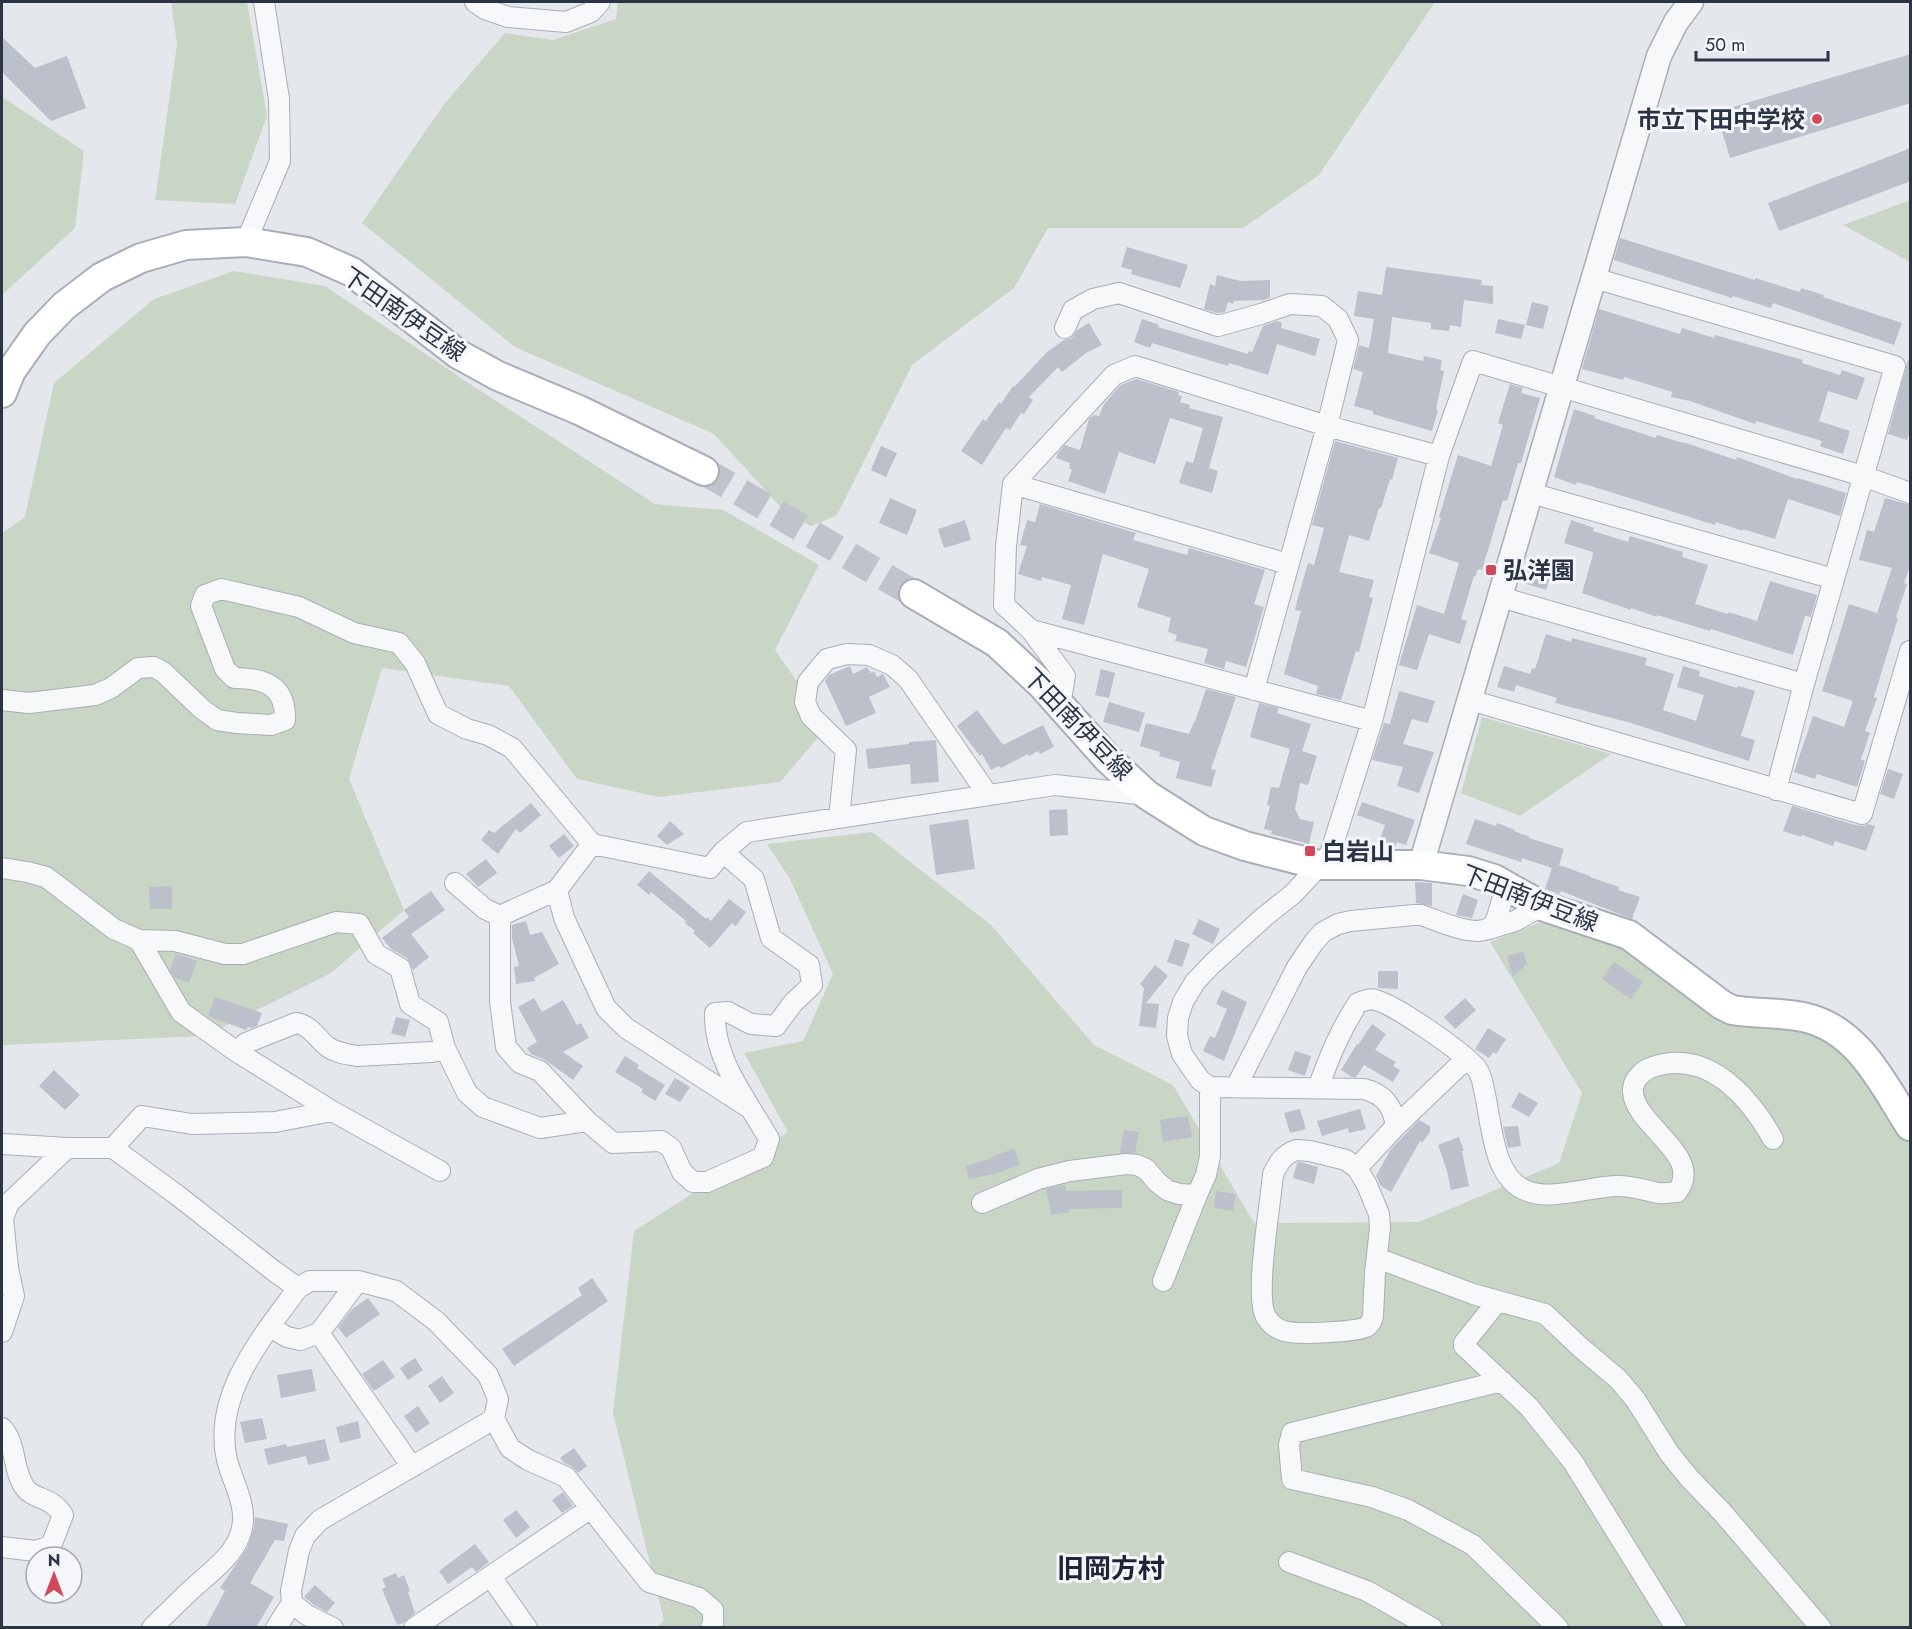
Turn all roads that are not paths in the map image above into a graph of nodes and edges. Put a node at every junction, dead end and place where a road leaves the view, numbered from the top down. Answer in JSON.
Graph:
{"nodes":[{"id":1,"x":264,"y":2,"type":"edge"},
{"id":2,"x":475,"y":2,"type":"edge"},
{"id":3,"x":600,"y":2,"type":"edge"},
{"id":4,"x":1691,"y":2,"type":"edge"},
{"id":5,"x":246,"y":242,"type":"junction"},
{"id":6,"x":1594,"y":278,"type":"junction"},
{"id":7,"x":1065,"y":328,"type":"dead end"},
{"id":8,"x":1562,"y":386,"type":"junction"},
{"id":9,"x":2,"y":393,"type":"edge"},
{"id":10,"x":1327,"y":426,"type":"junction"},
{"id":11,"x":1439,"y":456,"type":"junction"},
{"id":12,"x":704,"y":471,"type":"tunnel mouth"},
{"id":13,"x":1863,"y":476,"type":"junction"},
{"id":14,"x":1013,"y":484,"type":"junction"},
{"id":15,"x":1531,"y":493,"type":"junction"},
{"id":16,"x":1911,"y":493,"type":"edge"},
{"id":17,"x":1288,"y":564,"type":"junction"},
{"id":18,"x":1834,"y":579,"type":"junction"},
{"id":19,"x":914,"y":594,"type":"tunnel mouth"},
{"id":20,"x":1500,"y":597,"type":"junction"},
{"id":21,"x":1031,"y":630,"type":"junction"},
{"id":22,"x":1909,"y":661,"type":"edge"},
{"id":23,"x":1804,"y":684,"type":"junction"},
{"id":24,"x":1254,"y":690,"type":"junction"},
{"id":25,"x":2,"y":700,"type":"edge"},
{"id":26,"x":1470,"y":700,"type":"junction"},
{"id":27,"x":1060,"y":705,"type":"junction"},
{"id":28,"x":1372,"y":721,"type":"junction"},
{"id":29,"x":1776,"y":790,"type":"junction"},
{"id":30,"x":988,"y":795,"type":"junction"},
{"id":31,"x":1147,"y":795,"type":"junction"},
{"id":32,"x":839,"y":818,"type":"junction"},
{"id":33,"x":592,"y":844,"type":"junction"},
{"id":34,"x":723,"y":852,"type":"junction"},
{"id":35,"x":1319,"y":865,"type":"junction"},
{"id":36,"x":1421,"y":865,"type":"junction"},
{"id":37,"x":2,"y":868,"type":"edge"},
{"id":38,"x":455,"y":883,"type":"dead end"},
{"id":39,"x":1506,"y":886,"type":"junction"},
{"id":40,"x":557,"y":890,"type":"junction"},
{"id":41,"x":1542,"y":906,"type":"junction"},
{"id":42,"x":500,"y":916,"type":"junction"},
{"id":43,"x":1490,"y":929,"type":"junction"},
{"id":44,"x":140,"y":940,"type":"junction"},
{"id":45,"x":445,"y":1048,"type":"junction"},
{"id":46,"x":237,"y":1052,"type":"junction"},
{"id":47,"x":1466,"y":1059,"type":"junction"},
{"id":48,"x":1210,"y":1087,"type":"junction"},
{"id":49,"x":1236,"y":1087,"type":"junction"},
{"id":50,"x":1318,"y":1088,"type":"junction"},
{"id":51,"x":753,"y":1110,"type":"junction"},
{"id":52,"x":332,"y":1112,"type":"junction"},
{"id":53,"x":587,"y":1121,"type":"junction"},
{"id":54,"x":1396,"y":1126,"type":"junction"},
{"id":55,"x":1911,"y":1126,"type":"edge"},
{"id":56,"x":1773,"y":1138,"type":"dead end"},
{"id":57,"x":2,"y":1144,"type":"edge"},
{"id":58,"x":67,"y":1148,"type":"junction"},
{"id":59,"x":113,"y":1148,"type":"junction"},
{"id":60,"x":1357,"y":1168,"type":"junction"},
{"id":61,"x":440,"y":1171,"type":"dead end"},
{"id":62,"x":1197,"y":1195,"type":"junction"},
{"id":63,"x":982,"y":1203,"type":"dead end"},
{"id":64,"x":1377,"y":1258,"type":"junction"},
{"id":65,"x":358,"y":1281,"type":"junction"},
{"id":66,"x":1162,"y":1281,"type":"dead end"},
{"id":67,"x":298,"y":1288,"type":"junction"},
{"id":68,"x":1497,"y":1302,"type":"junction"},
{"id":69,"x":270,"y":1327,"type":"junction"},
{"id":70,"x":2,"y":1332,"type":"edge"},
{"id":71,"x":319,"y":1334,"type":"junction"},
{"id":72,"x":1502,"y":1381,"type":"junction"},
{"id":73,"x":494,"y":1419,"type":"junction"},
{"id":74,"x":2,"y":1428,"type":"edge"},
{"id":75,"x":411,"y":1467,"type":"junction"},
{"id":76,"x":591,"y":1508,"type":"junction"},
{"id":77,"x":2,"y":1547,"type":"edge"},
{"id":78,"x":1289,"y":1562,"type":"dead end"},
{"id":79,"x":491,"y":1577,"type":"junction"},
{"id":80,"x":292,"y":1603,"type":"junction"},
{"id":81,"x":152,"y":1628,"type":"edge"},
{"id":82,"x":276,"y":1628,"type":"edge"},
{"id":83,"x":333,"y":1628,"type":"edge"},
{"id":84,"x":414,"y":1628,"type":"edge"},
{"id":85,"x":527,"y":1628,"type":"edge"},
{"id":86,"x":711,"y":1628,"type":"edge"},
{"id":87,"x":1432,"y":1628,"type":"edge"},
{"id":88,"x":1558,"y":1628,"type":"edge"},
{"id":89,"x":1676,"y":1628,"type":"edge"},
{"id":90,"x":1821,"y":1628,"type":"edge"}],
"edges":[{"from":1,"to":5,"type":"street"},
{"from":2,"to":3,"type":"street"},
{"from":4,"to":6,"type":"street"},
{"from":5,"to":9,"type":"main road","name":"下田南伊豆線"},
{"from":5,"to":12,"type":"main road","name":"下田南伊豆線"},
{"from":6,"to":8,"type":"street"},
{"from":6,"to":13,"type":"street"},
{"from":7,"to":10,"type":"street"},
{"from":8,"to":11,"type":"street"},
{"from":8,"to":13,"type":"street"},
{"from":8,"to":15,"type":"street"},
{"from":10,"to":11,"type":"street"},
{"from":10,"to":14,"type":"street"},
{"from":10,"to":17,"type":"street"},
{"from":11,"to":28,"type":"street"},
{"from":13,"to":16,"type":"street"},
{"from":13,"to":18,"type":"street"},
{"from":14,"to":17,"type":"street"},
{"from":14,"to":21,"type":"street"},
{"from":15,"to":18,"type":"street"},
{"from":15,"to":20,"type":"street"},
{"from":17,"to":24,"type":"street"},
{"from":18,"to":23,"type":"street"},
{"from":19,"to":27,"type":"main road","name":"下田南伊豆線"},
{"from":20,"to":23,"type":"street"},
{"from":20,"to":26,"type":"street"},
{"from":21,"to":24,"type":"street"},
{"from":21,"to":27,"type":"street"},
{"from":22,"to":29,"type":"street"},
{"from":23,"to":29,"type":"street"},
{"from":24,"to":28,"type":"street"},
{"from":25,"to":33,"type":"street"},
{"from":26,"to":29,"type":"street"},
{"from":26,"to":36,"type":"street"},
{"from":27,"to":31,"type":"main road","name":"下田南伊豆線"},
{"from":28,"to":35,"type":"street"},
{"from":30,"to":31,"type":"street"},
{"from":30,"to":32,"type":"street"},
{"from":30,"to":32,"type":"street"},
{"from":31,"to":35,"type":"main road","name":"下田南伊豆線"},
{"from":32,"to":34,"type":"street"},
{"from":33,"to":34,"type":"street"},
{"from":33,"to":40,"type":"street"},
{"from":34,"to":51,"type":"street"},
{"from":35,"to":36,"type":"main road","name":"下田南伊豆線"},
{"from":35,"to":48,"type":"street"},
{"from":36,"to":39,"type":"main road","name":"下田南伊豆線"},
{"from":37,"to":44,"type":"street"},
{"from":38,"to":42,"type":"street"},
{"from":39,"to":41,"type":"main road","name":"下田南伊豆線"},
{"from":39,"to":43,"type":"street"},
{"from":40,"to":42,"type":"street"},
{"from":40,"to":51,"type":"street"},
{"from":41,"to":43,"type":"street"},
{"from":41,"to":55,"type":"main road","name":"下田南伊豆線"},
{"from":42,"to":53,"type":"street"},
{"from":43,"to":49,"type":"street"},
{"from":44,"to":45,"type":"street"},
{"from":44,"to":46,"type":"street"},
{"from":45,"to":46,"type":"street"},
{"from":45,"to":53,"type":"street"},
{"from":46,"to":52,"type":"street"},
{"from":47,"to":50,"type":"street"},
{"from":47,"to":54,"type":"street"},
{"from":47,"to":56,"type":"street"},
{"from":48,"to":49,"type":"street"},
{"from":48,"to":62,"type":"street"},
{"from":49,"to":50,"type":"street"},
{"from":50,"to":54,"type":"street"},
{"from":51,"to":53,"type":"street"},
{"from":52,"to":59,"type":"street"},
{"from":52,"to":61,"type":"street"},
{"from":54,"to":60,"type":"street"},
{"from":57,"to":58,"type":"street"},
{"from":58,"to":59,"type":"street"},
{"from":58,"to":70,"type":"street"},
{"from":59,"to":67,"type":"street"},
{"from":60,"to":64,"type":"street"},
{"from":60,"to":64,"type":"street"},
{"from":62,"to":63,"type":"street"},
{"from":62,"to":66,"type":"street"},
{"from":64,"to":68,"type":"street"},
{"from":65,"to":67,"type":"street"},
{"from":65,"to":71,"type":"street"},
{"from":65,"to":73,"type":"street"},
{"from":67,"to":69,"type":"street"},
{"from":68,"to":72,"type":"street"},
{"from":68,"to":90,"type":"street"},
{"from":69,"to":71,"type":"street"},
{"from":69,"to":81,"type":"street"},
{"from":71,"to":75,"type":"street"},
{"from":72,"to":88,"type":"street"},
{"from":72,"to":89,"type":"street"},
{"from":73,"to":75,"type":"street"},
{"from":73,"to":76,"type":"street"},
{"from":74,"to":77,"type":"street"},
{"from":75,"to":80,"type":"street"},
{"from":76,"to":79,"type":"street"},
{"from":76,"to":86,"type":"street"},
{"from":78,"to":87,"type":"street"},
{"from":79,"to":84,"type":"street"},
{"from":79,"to":85,"type":"street"},
{"from":80,"to":82,"type":"street"},
{"from":80,"to":83,"type":"street"}]}
